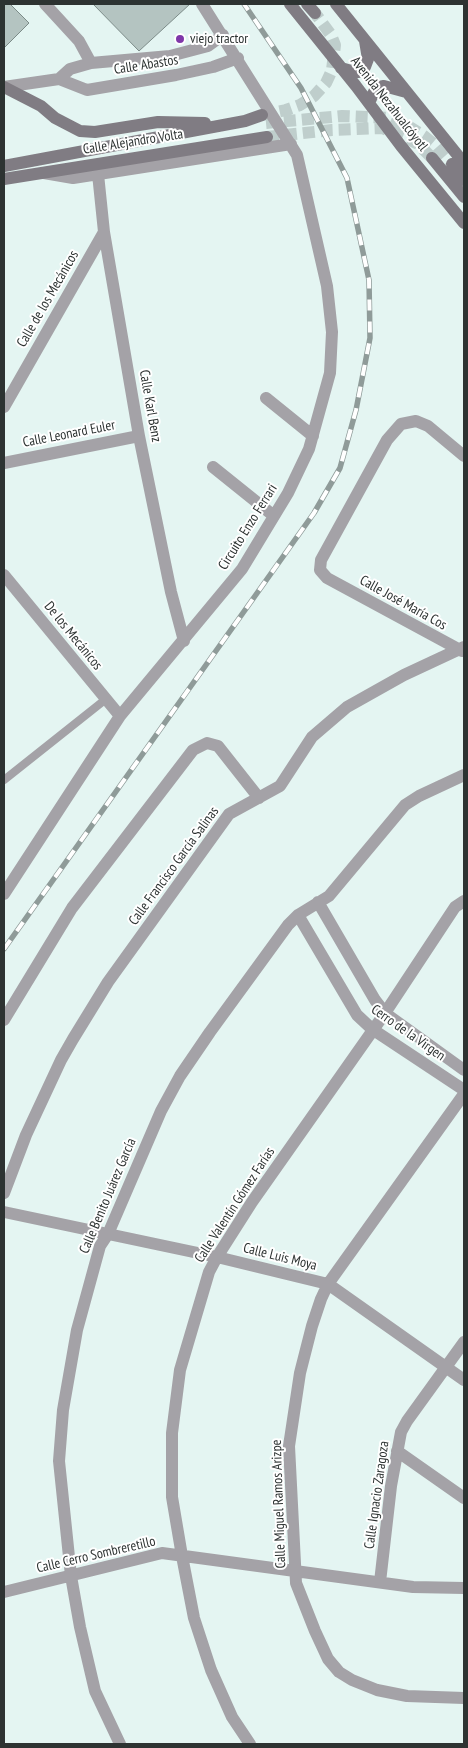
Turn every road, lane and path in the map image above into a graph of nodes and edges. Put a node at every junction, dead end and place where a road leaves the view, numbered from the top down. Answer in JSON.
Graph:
{"nodes":[{"id":1,"x":45,"y":4,"type":"edge"},
{"id":2,"x":202,"y":4,"type":"edge"},
{"id":3,"x":290,"y":4,"type":"edge"},
{"id":4,"x":336,"y":4,"type":"edge"},
{"id":5,"x":224,"y":35,"type":"junction"},
{"id":6,"x":365,"y":40,"type":"junction"},
{"id":7,"x":238,"y":58,"type":"junction"},
{"id":8,"x":91,"y":63,"type":"junction"},
{"id":9,"x":342,"y":68,"type":"junction"},
{"id":10,"x":59,"y":79,"type":"junction"},
{"id":11,"x":4,"y":87,"type":"edge"},
{"id":12,"x":406,"y":92,"type":"junction"},
{"id":13,"x":368,"y":103,"type":"junction"},
{"id":14,"x":264,"y":119,"type":"tunnel mouth"},
{"id":15,"x":230,"y":123,"type":"junction"},
{"id":16,"x":267,"y":137,"type":"tunnel mouth"},
{"id":17,"x":291,"y":144,"type":"junction"},
{"id":18,"x":432,"y":158,"type":"tunnel mouth"},
{"id":19,"x":458,"y":164,"type":"edge"},
{"id":20,"x":4,"y":166,"type":"edge"},
{"id":21,"x":40,"y":172,"type":"junction"},
{"id":22,"x":98,"y":174,"type":"junction"},
{"id":23,"x":4,"y":179,"type":"edge"},
{"id":24,"x":464,"y":180,"type":"edge"},
{"id":25,"x":464,"y":197,"type":"edge"},
{"id":26,"x":464,"y":223,"type":"edge"},
{"id":27,"x":104,"y":232,"type":"junction"},
{"id":28,"x":266,"y":398,"type":"dead end"},
{"id":29,"x":4,"y":407,"type":"edge"},
{"id":30,"x":139,"y":436,"type":"junction"},
{"id":31,"x":313,"y":436,"type":"junction"},
{"id":32,"x":464,"y":456,"type":"edge"},
{"id":33,"x":4,"y":462,"type":"edge"},
{"id":34,"x":213,"y":467,"type":"dead end"},
{"id":35,"x":274,"y":516,"type":"junction"},
{"id":36,"x":4,"y":575,"type":"edge"},
{"id":37,"x":184,"y":641,"type":"junction"},
{"id":38,"x":462,"y":650,"type":"edge"},
{"id":39,"x":106,"y":699,"type":"junction"},
{"id":40,"x":120,"y":716,"type":"junction"},
{"id":41,"x":464,"y":775,"type":"edge"},
{"id":42,"x":4,"y":780,"type":"edge"},
{"id":43,"x":259,"y":798,"type":"junction"},
{"id":44,"x":4,"y":894,"type":"edge"},
{"id":45,"x":464,"y":901,"type":"edge"},
{"id":46,"x":318,"y":902,"type":"junction"},
{"id":47,"x":298,"y":915,"type":"junction"},
{"id":48,"x":385,"y":1013,"type":"junction"},
{"id":49,"x":4,"y":1020,"type":"edge"},
{"id":50,"x":372,"y":1029,"type":"junction"},
{"id":51,"x":464,"y":1070,"type":"edge"},
{"id":52,"x":464,"y":1090,"type":"edge"},
{"id":53,"x":464,"y":1094,"type":"edge"},
{"id":54,"x":4,"y":1193,"type":"edge"},
{"id":55,"x":4,"y":1212,"type":"edge"},
{"id":56,"x":108,"y":1234,"type":"junction"},
{"id":57,"x":217,"y":1257,"type":"junction"},
{"id":58,"x":328,"y":1284,"type":"junction"},
{"id":59,"x":464,"y":1342,"type":"edge"},
{"id":60,"x":447,"y":1367,"type":"junction"},
{"id":61,"x":464,"y":1380,"type":"edge"},
{"id":62,"x":397,"y":1451,"type":"junction"},
{"id":63,"x":464,"y":1498,"type":"edge"},
{"id":64,"x":182,"y":1556,"type":"junction"},
{"id":65,"x":296,"y":1570,"type":"junction"},
{"id":66,"x":71,"y":1576,"type":"junction"},
{"id":67,"x":380,"y":1582,"type":"junction"},
{"id":68,"x":464,"y":1588,"type":"edge"},
{"id":69,"x":4,"y":1592,"type":"edge"},
{"id":70,"x":464,"y":1698,"type":"edge"},
{"id":71,"x":120,"y":1744,"type":"edge"},
{"id":72,"x":250,"y":1744,"type":"edge"}],
"edges":[{"from":1,"to":8,"type":"street"},
{"from":2,"to":5,"type":"street","name":"Circuito Enzo Ferrari"},
{"from":3,"to":9,"type":"main road","name":"Avenida Nezahualcóyotl"},
{"from":4,"to":6,"type":"main road","name":"Avenida Nezahualcóyotl"},
{"from":5,"to":7,"type":"street","name":"Circuito Enzo Ferrari"},
{"from":5,"to":8,"type":"street","name":"Calle Abastos"},
{"from":6,"to":9,"type":"main road"},
{"from":6,"to":12,"type":"main road","name":"Avenida Nezahualcóyotl"},
{"from":7,"to":10,"type":"street","name":"Calle Abastos"},
{"from":7,"to":17,"type":"street","name":"Circuito Enzo Ferrari"},
{"from":8,"to":10,"type":"street","name":"Calle Abastos"},
{"from":9,"to":13,"type":"main road","name":"Avenida Nezahualcóyotl"},
{"from":10,"to":11,"type":"street","name":"Calle Abastos"},
{"from":11,"to":15,"type":"main road"},
{"from":12,"to":13,"type":"main road"},
{"from":12,"to":19,"type":"main road","name":"Avenida Nezahualcóyotl"},
{"from":13,"to":26,"type":"main road","name":"Avenida Nezahualcóyotl"},
{"from":14,"to":15,"type":"main road","name":"Calle Alejandro Volta"},
{"from":15,"to":20,"type":"main road","name":"Calle Alejandro Volta"},
{"from":16,"to":21,"type":"main road","name":"Calle Alejandro Volta"},
{"from":17,"to":22,"type":"street"},
{"from":17,"to":31,"type":"street","name":"Circuito Enzo Ferrari"},
{"from":18,"to":25,"type":"main road","name":"Avenida Nezahualcóyotl"},
{"from":19,"to":24,"type":"main road","name":"Avenida Nezahualcóyotl"},
{"from":21,"to":22,"type":"street"},
{"from":21,"to":23,"type":"main road","name":"Calle Alejandro Volta"},
{"from":22,"to":27,"type":"street","name":"Calle Karl Benz"},
{"from":27,"to":29,"type":"street","name":"Calle de los Mecánicos"},
{"from":27,"to":30,"type":"street","name":"Calle Karl Benz"},
{"from":28,"to":31,"type":"street"},
{"from":30,"to":33,"type":"street","name":"Calle Leonard Euler"},
{"from":30,"to":37,"type":"street","name":"Calle Karl Benz"},
{"from":31,"to":35,"type":"street","name":"Circuito Enzo Ferrari"},
{"from":32,"to":38,"type":"street","name":"Calle José María Cos"},
{"from":34,"to":35,"type":"street"},
{"from":35,"to":37,"type":"street","name":"Circuito Enzo Ferrari"},
{"from":36,"to":39,"type":"street","name":"De los Mecánicos"},
{"from":37,"to":40,"type":"street","name":"Circuito Enzo Ferrari"},
{"from":38,"to":43,"type":"street","name":"Calle Francisco García Salinas"},
{"from":39,"to":40,"type":"street","name":"De los Mecánicos"},
{"from":39,"to":42,"type":"lane"},
{"from":40,"to":44,"type":"street","name":"Circuito Enzo Ferrari"},
{"from":41,"to":46,"type":"street","name":"Calle Benito Juárez García"},
{"from":43,"to":49,"type":"street"},
{"from":43,"to":54,"type":"street","name":"Calle Francisco García Salinas"},
{"from":45,"to":48,"type":"street","name":"Calle Valentín Gómez Farías"},
{"from":46,"to":47,"type":"street","name":"Calle Benito Juárez García"},
{"from":46,"to":48,"type":"street","name":"Cerro de la Virgen"},
{"from":47,"to":50,"type":"street","name":"Cerro de la Virgen"},
{"from":47,"to":56,"type":"street","name":"Calle Benito Juárez García"},
{"from":48,"to":50,"type":"street","name":"Calle Valentín Gómez Farías"},
{"from":48,"to":51,"type":"street","name":"Cerro de la Virgen"},
{"from":50,"to":52,"type":"street","name":"Cerro de la Virgen"},
{"from":50,"to":57,"type":"street","name":"Calle Valentín Gómez Farías"},
{"from":53,"to":58,"type":"street","name":"Calle Miguel Ramos Arizpe"},
{"from":55,"to":56,"type":"street","name":"Calle Luis Moya"},
{"from":56,"to":57,"type":"street","name":"Calle Luis Moya"},
{"from":56,"to":66,"type":"street","name":"Calle Benito Juárez García"},
{"from":57,"to":58,"type":"street","name":"Calle Luis Moya"},
{"from":57,"to":64,"type":"street","name":"Calle Valentín Gómez Farías"},
{"from":58,"to":60,"type":"street","name":"Calle Luis Moya"},
{"from":58,"to":65,"type":"street","name":"Calle Miguel Ramos Arizpe"},
{"from":59,"to":60,"type":"street","name":"Calle Ignacio Zaragoza"},
{"from":60,"to":61,"type":"street","name":"Calle Luis Moya"},
{"from":60,"to":62,"type":"street","name":"Calle Ignacio Zaragoza"},
{"from":62,"to":63,"type":"street"},
{"from":62,"to":67,"type":"street","name":"Calle Ignacio Zaragoza"},
{"from":64,"to":65,"type":"street","name":"Calle Cerro Sombreretillo"},
{"from":64,"to":66,"type":"street","name":"Calle Cerro Sombreretillo"},
{"from":64,"to":72,"type":"street","name":"Calle Valentín Gómez Farías"},
{"from":65,"to":67,"type":"street","name":"Calle Cerro Sombreretillo"},
{"from":65,"to":70,"type":"street","name":"Calle Miguel Ramos Arizpe"},
{"from":66,"to":69,"type":"street","name":"Calle Cerro Sombreretillo"},
{"from":66,"to":71,"type":"street","name":"Calle Benito Juárez García"},
{"from":67,"to":68,"type":"street","name":"Calle Cerro Sombreretillo"}]}
